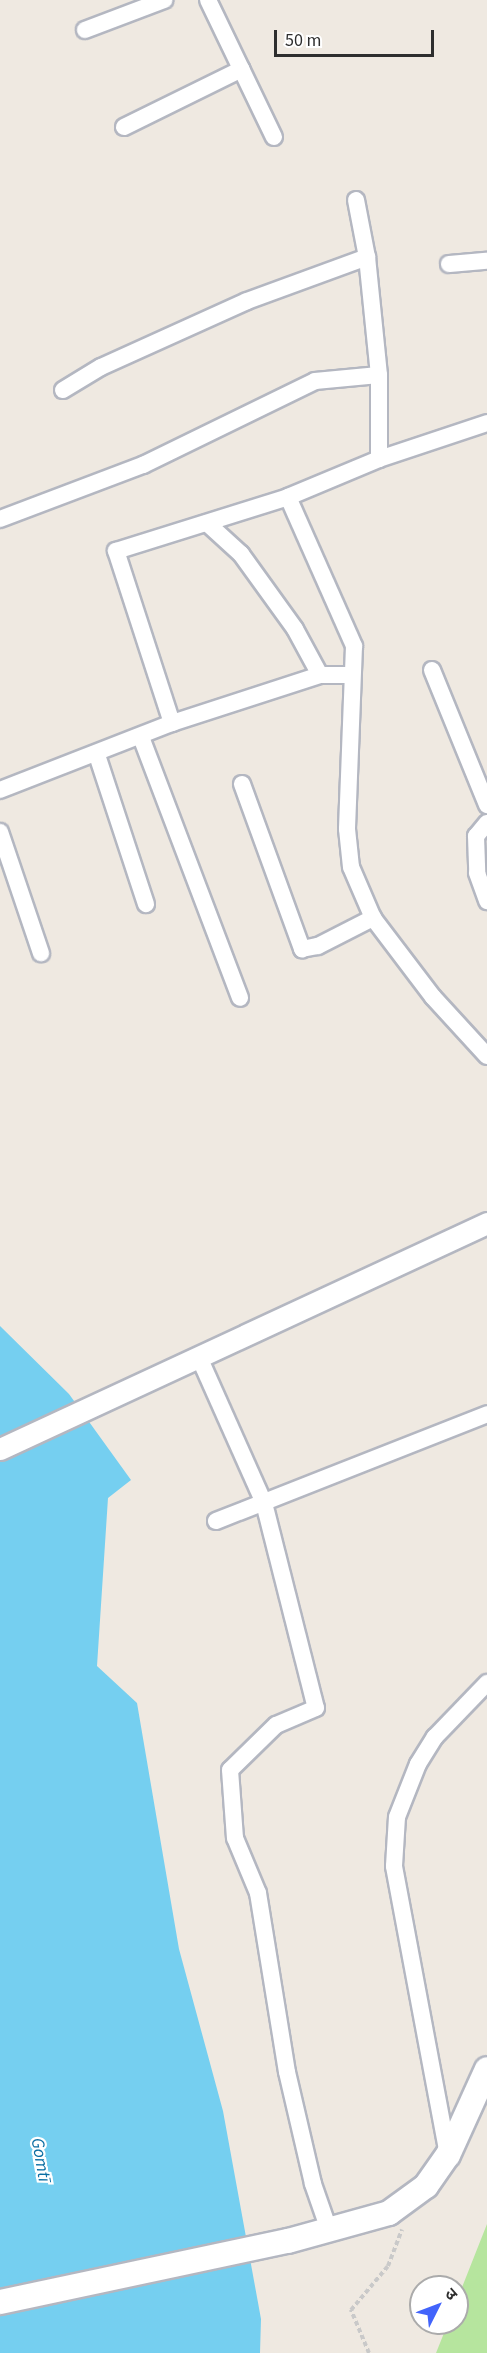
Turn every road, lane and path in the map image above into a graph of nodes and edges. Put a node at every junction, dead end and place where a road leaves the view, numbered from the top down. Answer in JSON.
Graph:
{"nodes":[{"id":1,"x":164,"y":0,"type":"edge"},
{"id":2,"x":208,"y":0,"type":"edge"},
{"id":3,"x":85,"y":30,"type":"dead end"},
{"id":4,"x":242,"y":69,"type":"junction"},
{"id":5,"x":124,"y":127,"type":"dead end"},
{"id":6,"x":274,"y":137,"type":"dead end"},
{"id":7,"x":356,"y":200,"type":"dead end"},
{"id":8,"x":367,"y":257,"type":"junction"},
{"id":9,"x":487,"y":261,"type":"edge"},
{"id":10,"x":449,"y":264,"type":"dead end"},
{"id":11,"x":379,"y":375,"type":"junction"},
{"id":12,"x":63,"y":390,"type":"dead end"},
{"id":13,"x":487,"y":423,"type":"edge"},
{"id":14,"x":379,"y":459,"type":"junction"},
{"id":15,"x":288,"y":497,"type":"junction"},
{"id":16,"x":0,"y":519,"type":"edge"},
{"id":17,"x":207,"y":523,"type":"junction"},
{"id":18,"x":432,"y":670,"type":"dead end"},
{"id":19,"x":320,"y":675,"type":"junction"},
{"id":20,"x":350,"y":675,"type":"junction"},
{"id":21,"x":172,"y":723,"type":"junction"},
{"id":22,"x":141,"y":737,"type":"junction"},
{"id":23,"x":97,"y":755,"type":"junction"},
{"id":24,"x":242,"y":784,"type":"dead end"},
{"id":25,"x":0,"y":790,"type":"edge"},
{"id":26,"x":487,"y":805,"type":"edge"},
{"id":27,"x":487,"y":823,"type":"edge"},
{"id":28,"x":0,"y":832,"type":"edge"},
{"id":29,"x":487,"y":901,"type":"edge"},
{"id":30,"x":146,"y":904,"type":"dead end"},
{"id":31,"x":373,"y":918,"type":"junction"},
{"id":32,"x":41,"y":953,"type":"dead end"},
{"id":33,"x":240,"y":998,"type":"dead end"},
{"id":34,"x":487,"y":1056,"type":"edge"},
{"id":35,"x":487,"y":1223,"type":"edge"},
{"id":36,"x":199,"y":1357,"type":"junction"},
{"id":37,"x":487,"y":1414,"type":"edge"},
{"id":38,"x":0,"y":1449,"type":"edge"},
{"id":39,"x":264,"y":1503,"type":"junction"},
{"id":40,"x":216,"y":1521,"type":"dead end"},
{"id":41,"x":487,"y":1683,"type":"edge"},
{"id":42,"x":487,"y":2069,"type":"edge"},
{"id":43,"x":448,"y":2155,"type":"junction"},
{"id":44,"x":399,"y":2206,"type":"junction"},
{"id":45,"x":329,"y":2230,"type":"junction"},
{"id":46,"x":0,"y":2302,"type":"edge"},
{"id":47,"x":369,"y":2353,"type":"edge"}],
"edges":[{"from":1,"to":3,"type":"street"},
{"from":2,"to":4,"type":"street"},
{"from":4,"to":5,"type":"street"},
{"from":4,"to":6,"type":"street"},
{"from":7,"to":8,"type":"street"},
{"from":8,"to":11,"type":"street"},
{"from":8,"to":12,"type":"street"},
{"from":9,"to":10,"type":"street"},
{"from":11,"to":14,"type":"street"},
{"from":11,"to":16,"type":"street"},
{"from":13,"to":14,"type":"street"},
{"from":14,"to":15,"type":"street"},
{"from":15,"to":17,"type":"street"},
{"from":15,"to":20,"type":"street"},
{"from":17,"to":19,"type":"street"},
{"from":17,"to":21,"type":"street"},
{"from":18,"to":26,"type":"street"},
{"from":19,"to":20,"type":"street"},
{"from":19,"to":21,"type":"street"},
{"from":20,"to":31,"type":"street"},
{"from":21,"to":22,"type":"street"},
{"from":22,"to":23,"type":"street"},
{"from":22,"to":33,"type":"street"},
{"from":23,"to":25,"type":"street"},
{"from":23,"to":30,"type":"street"},
{"from":24,"to":31,"type":"street"},
{"from":27,"to":29,"type":"street"},
{"from":28,"to":32,"type":"street"},
{"from":31,"to":34,"type":"street"},
{"from":35,"to":36,"type":"street"},
{"from":36,"to":38,"type":"street"},
{"from":36,"to":39,"type":"street"},
{"from":37,"to":39,"type":"street"},
{"from":39,"to":40,"type":"street"},
{"from":39,"to":45,"type":"street"},
{"from":41,"to":43,"type":"street"},
{"from":42,"to":43,"type":"main road"},
{"from":43,"to":44,"type":"main road"},
{"from":44,"to":45,"type":"main road"},
{"from":44,"to":47,"type":"path"},
{"from":45,"to":46,"type":"main road"}]}
